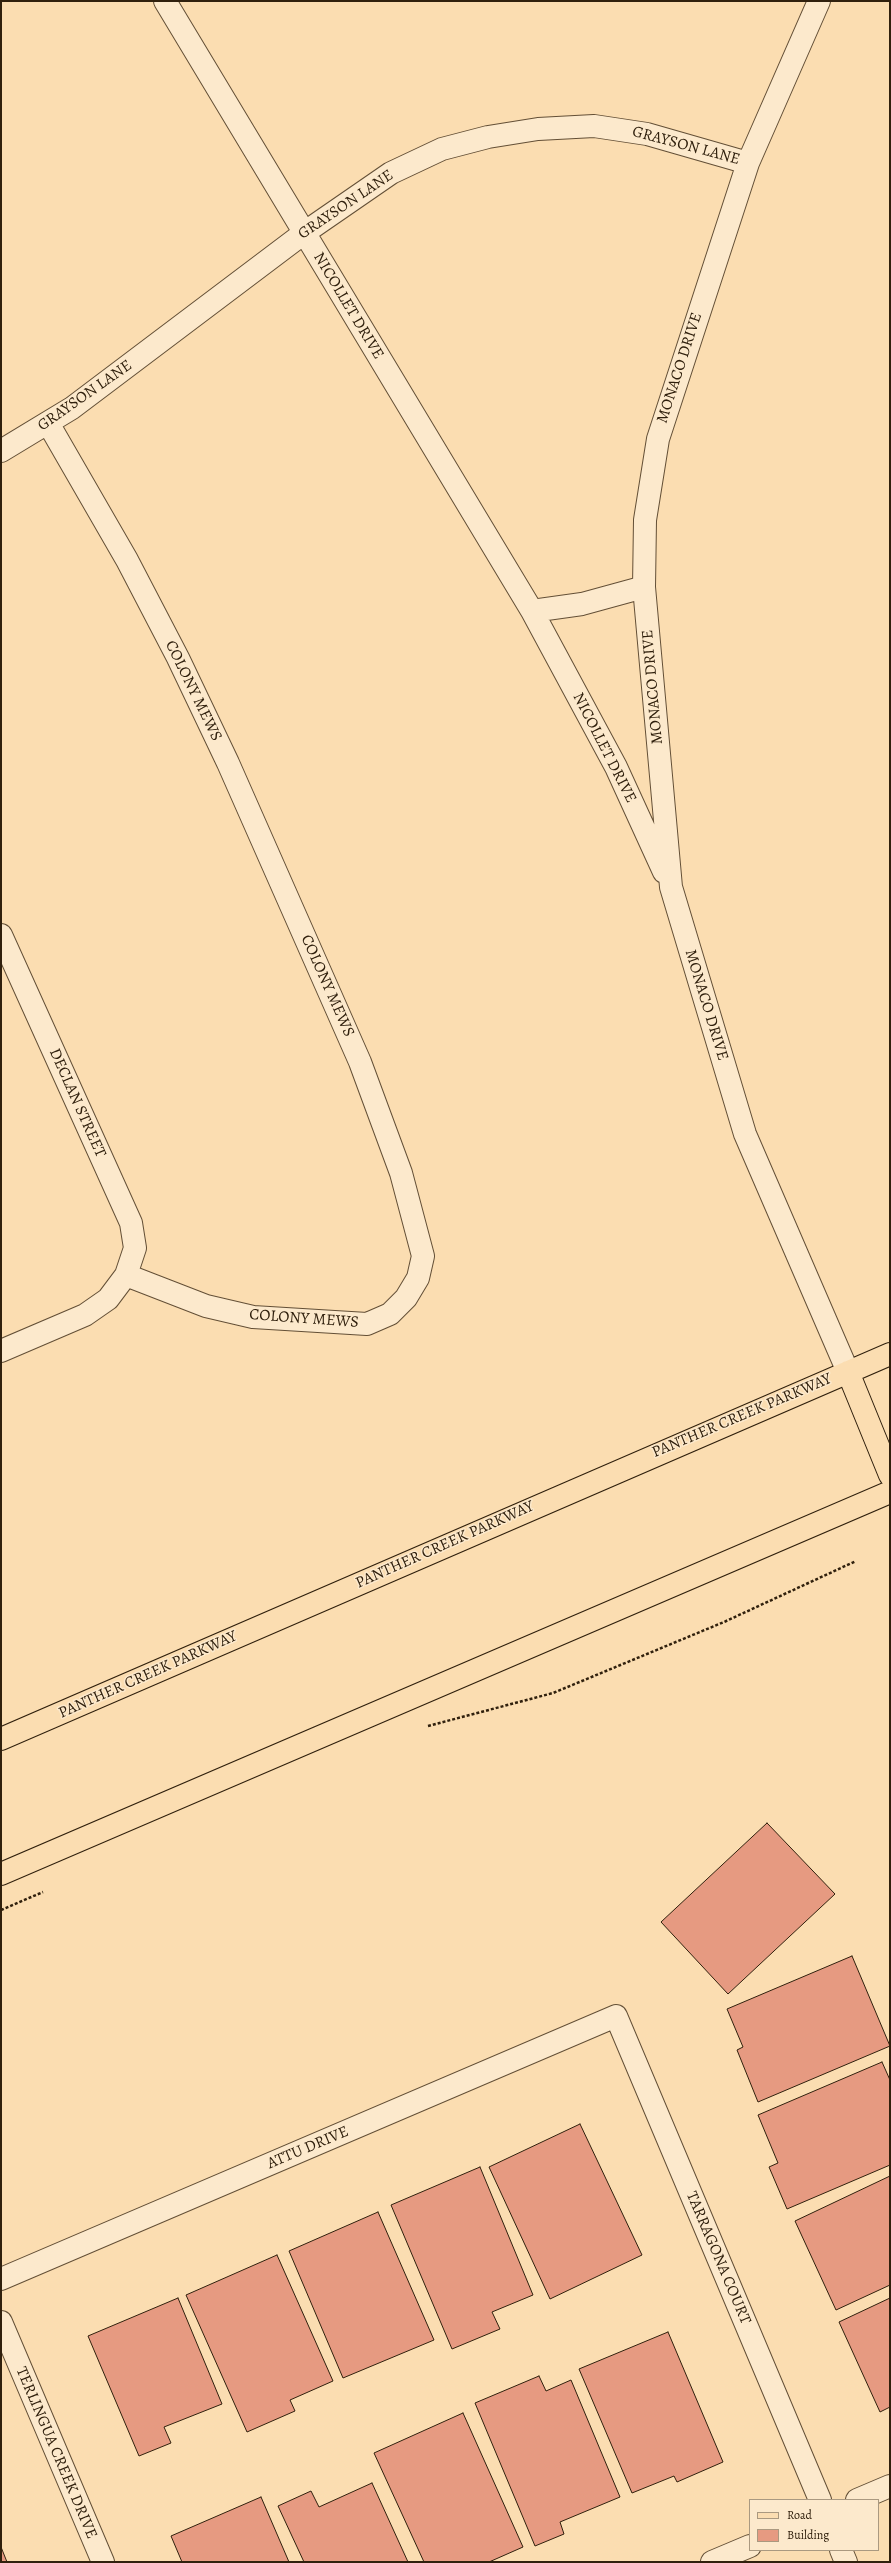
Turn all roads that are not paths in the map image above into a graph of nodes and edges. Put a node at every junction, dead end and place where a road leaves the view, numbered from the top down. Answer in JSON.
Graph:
{"nodes":[{"id":1,"x":165,"y":1,"type":"edge"},
{"id":2,"x":819,"y":1,"type":"edge"},
{"id":3,"x":748,"y":163,"type":"junction"},
{"id":4,"x":304,"y":233,"type":"junction"},
{"id":5,"x":48,"y":423,"type":"junction"},
{"id":6,"x":1,"y":451,"type":"edge"},
{"id":7,"x":644,"y":587,"type":"junction"},
{"id":8,"x":532,"y":610,"type":"junction"},
{"id":9,"x":671,"y":887,"type":"junction"},
{"id":10,"x":1,"y":935,"type":"edge"},
{"id":11,"x":126,"y":1275,"type":"junction"},
{"id":12,"x":1,"y":1351,"type":"edge"},
{"id":13,"x":890,"y":1354,"type":"edge"},
{"id":14,"x":848,"y":1372,"type":"junction"},
{"id":15,"x":890,"y":1475,"type":"edge"},
{"id":16,"x":890,"y":1492,"type":"edge"},
{"id":17,"x":1,"y":1739,"type":"edge"},
{"id":18,"x":1,"y":1874,"type":"edge"},
{"id":19,"x":616,"y":2016,"type":"joint"},
{"id":20,"x":1,"y":2279,"type":"edge"},
{"id":21,"x":1,"y":2322,"type":"edge"},
{"id":22,"x":890,"y":2486,"type":"edge"},
{"id":23,"x":820,"y":2499,"type":"edge"},
{"id":24,"x":859,"y":2499,"type":"edge"},
{"id":25,"x":749,"y":2546,"type":"edge"},
{"id":26,"x":841,"y":2551,"type":"edge"},
{"id":27,"x":103,"y":2562,"type":"edge"},
{"id":28,"x":712,"y":2562,"type":"edge"},
{"id":29,"x":846,"y":2562,"type":"edge"}],
"edges":[{"from":1,"to":4,"type":"street","name":"NICOLLET DRIVE"},
{"from":2,"to":3,"type":"street","name":"MONACO DRIVE"},
{"from":3,"to":4,"type":"street","name":"GRAYSON LANE"},
{"from":3,"to":7,"type":"street","name":"MONACO DRIVE"},
{"from":4,"to":5,"type":"street","name":"GRAYSON LANE"},
{"from":4,"to":8,"type":"street","name":"NICOLLET DRIVE"},
{"from":5,"to":6,"type":"street","name":"GRAYSON LANE"},
{"from":5,"to":11,"type":"street","name":"COLONY MEWS"},
{"from":7,"to":8,"type":"street"},
{"from":7,"to":9,"type":"street","name":"MONACO DRIVE"},
{"from":8,"to":9,"type":"street","name":"NICOLLET DRIVE"},
{"from":9,"to":14,"type":"street","name":"MONACO DRIVE"},
{"from":10,"to":11,"type":"street","name":"DECLAN STREET"},
{"from":11,"to":12,"type":"street","name":"DECLAN STREET"},
{"from":13,"to":14,"type":"main road","name":"PANTHER CREEK PARKWAY"},
{"from":14,"to":15,"type":"main road"},
{"from":14,"to":17,"type":"main road","name":"PANTHER CREEK PARKWAY"},
{"from":16,"to":18,"type":"main road"},
{"from":19,"to":20,"type":"street","name":"ATTU DRIVE"},
{"from":19,"to":23,"type":"street","name":"TARRAGONA COURT"},
{"from":21,"to":27,"type":"street","name":"TERLINGUA CREEK DRIVE"},
{"from":22,"to":24,"type":"street"},
{"from":25,"to":28,"type":"street"},
{"from":26,"to":29,"type":"street"}]}
